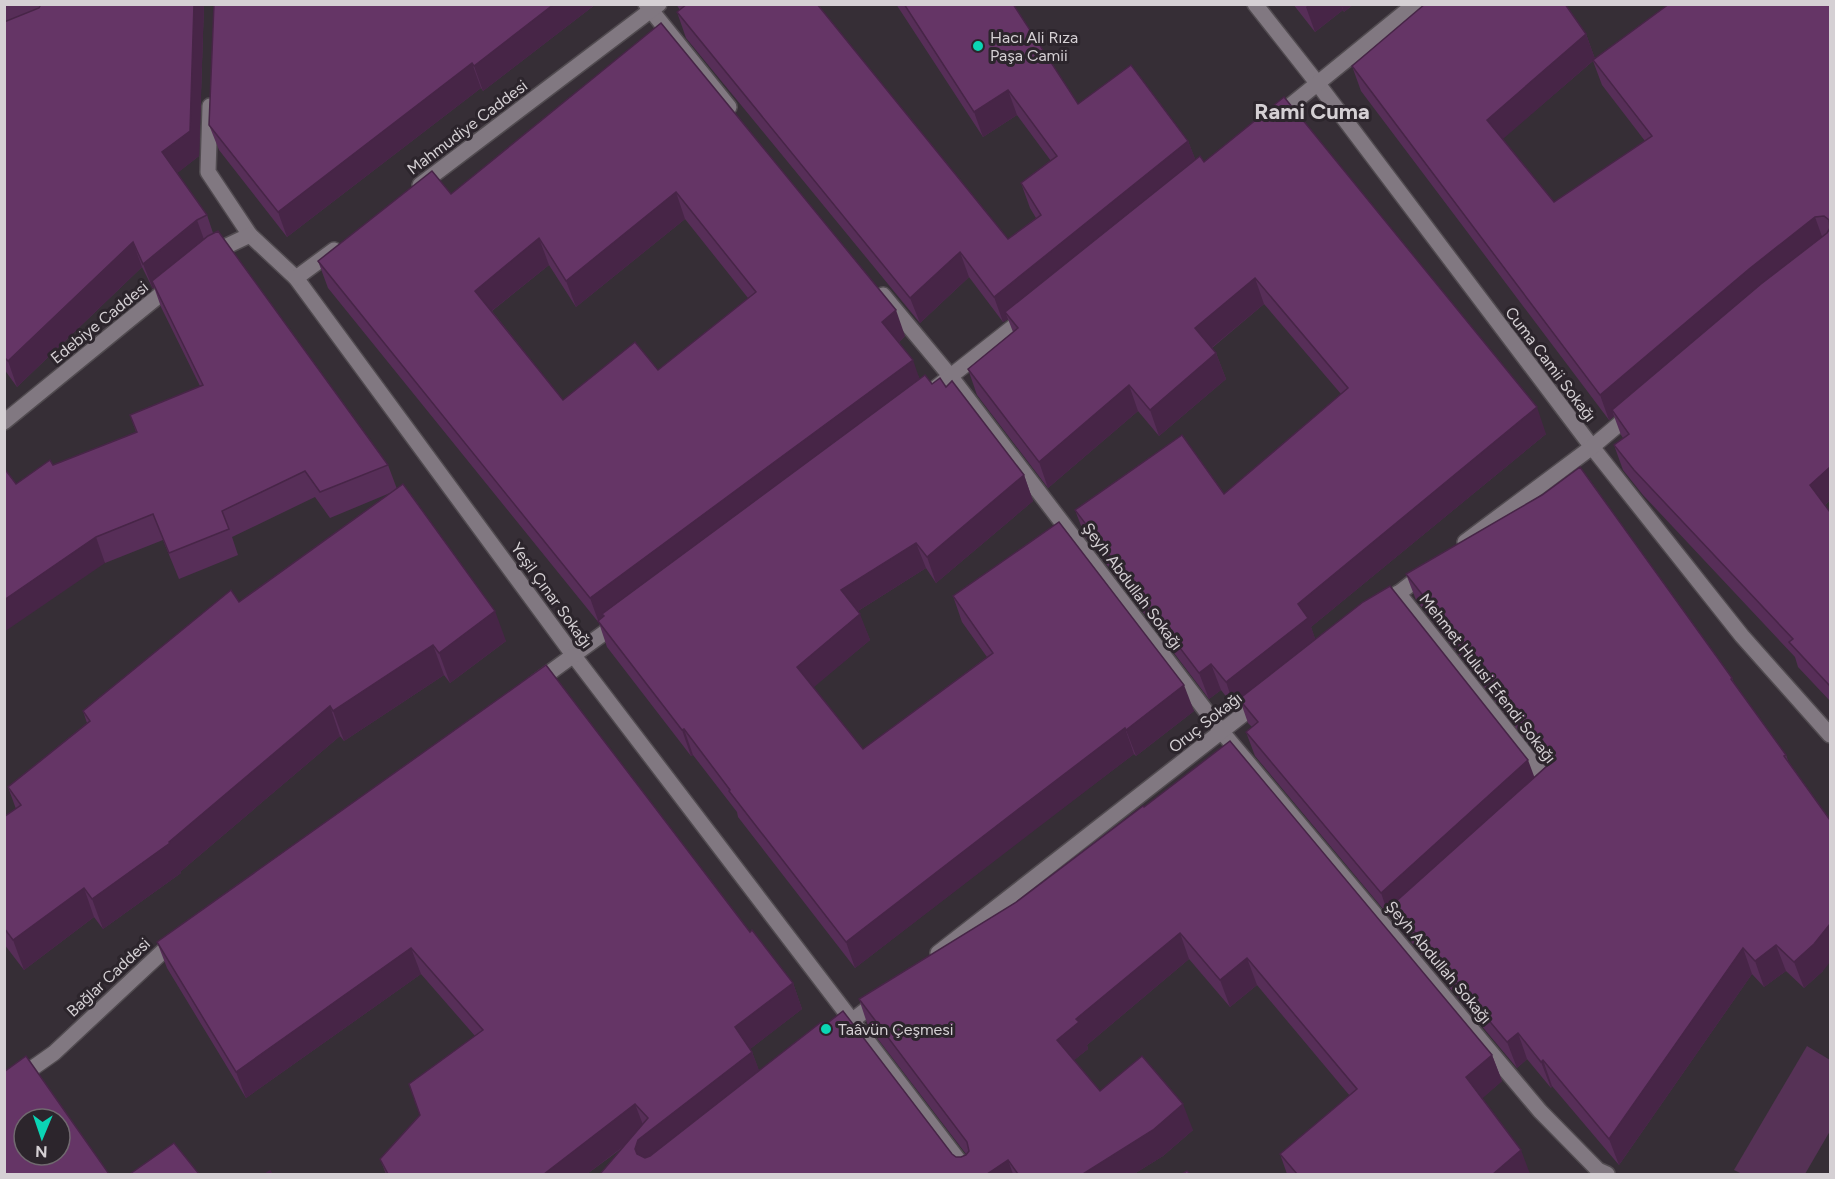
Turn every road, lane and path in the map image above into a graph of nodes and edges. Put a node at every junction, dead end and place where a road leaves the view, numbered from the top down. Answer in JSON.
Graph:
{"nodes":[{"id":1,"x":1255,"y":4,"type":"edge"},
{"id":2,"x":1415,"y":4,"type":"edge"},
{"id":3,"x":652,"y":7,"type":"edge"},
{"id":4,"x":1318,"y":84,"type":"junction"},
{"id":5,"x":211,"y":88,"type":"edge"},
{"id":6,"x":742,"y":122,"type":"edge"},
{"id":7,"x":1263,"y":128,"type":"edge"},
{"id":8,"x":408,"y":194,"type":"edge"},
{"id":9,"x":250,"y":235,"type":"junction"},
{"id":10,"x":343,"y":243,"type":"edge"},
{"id":11,"x":202,"y":260,"type":"edge"},
{"id":12,"x":184,"y":275,"type":"edge"},
{"id":13,"x":296,"y":278,"type":"junction"},
{"id":14,"x":870,"y":279,"type":"edge"},
{"id":15,"x":1043,"y":304,"type":"edge"},
{"id":16,"x":951,"y":377,"type":"junction"},
{"id":17,"x":1646,"y":401,"type":"edge"},
{"id":18,"x":913,"y":405,"type":"edge"},
{"id":19,"x":4,"y":422,"type":"edge"},
{"id":20,"x":1592,"y":447,"type":"junction"},
{"id":21,"x":1453,"y":551,"type":"edge"},
{"id":22,"x":1435,"y":565,"type":"edge"},
{"id":23,"x":1398,"y":593,"type":"junction"},
{"id":24,"x":630,"y":614,"type":"edge"},
{"id":25,"x":1370,"y":615,"type":"edge"},
{"id":26,"x":573,"y":656,"type":"junction"},
{"id":27,"x":525,"y":690,"type":"edge"},
{"id":28,"x":1268,"y":695,"type":"edge"},
{"id":29,"x":1222,"y":732,"type":"junction"},
{"id":30,"x":1830,"y":735,"type":"edge"},
{"id":31,"x":1533,"y":800,"type":"edge"},
{"id":32,"x":187,"y":932,"type":"edge"},
{"id":33,"x":926,"y":963,"type":"edge"},
{"id":34,"x":889,"y":991,"type":"edge"},
{"id":35,"x":852,"y":1020,"type":"junction"},
{"id":36,"x":824,"y":1042,"type":"edge"},
{"id":37,"x":4,"y":1088,"type":"edge"},
{"id":38,"x":969,"y":1174,"type":"edge"},
{"id":39,"x":1607,"y":1174,"type":"edge"}],
"edges":[{"from":1,"to":4,"type":"street","name":"Cuma Camii Sokağı"},
{"from":2,"to":4,"type":"street"},
{"from":3,"to":6,"type":"street"},
{"from":3,"to":8,"type":"street","name":"Mahmudiye Caddesi"},
{"from":4,"to":7,"type":"street"},
{"from":4,"to":20,"type":"street","name":"Cuma Camii Sokağı"},
{"from":5,"to":9,"type":"street","name":"Yeşil Çınar Sokağı"},
{"from":9,"to":11,"type":"street"},
{"from":9,"to":13,"type":"street","name":"Yeşil Çınar Sokağı"},
{"from":10,"to":13,"type":"street"},
{"from":12,"to":19,"type":"street","name":"Edebiye Caddesi"},
{"from":13,"to":26,"type":"street","name":"Yeşil Çınar Sokağı"},
{"from":14,"to":16,"type":"street","name":"Şeyh Abdullah Sokağı"},
{"from":15,"to":16,"type":"street"},
{"from":16,"to":18,"type":"street"},
{"from":16,"to":29,"type":"street","name":"Şeyh Abdullah Sokağı"},
{"from":17,"to":20,"type":"street"},
{"from":20,"to":21,"type":"street"},
{"from":20,"to":30,"type":"street","name":"Cuma Camii Sokağı"},
{"from":22,"to":23,"type":"street"},
{"from":23,"to":25,"type":"street"},
{"from":23,"to":31,"type":"street","name":"Mehmet Hulusi Efendi Sokağı"},
{"from":24,"to":26,"type":"street"},
{"from":26,"to":27,"type":"street"},
{"from":26,"to":35,"type":"street","name":"Yeşil Çınar Sokağı"},
{"from":28,"to":29,"type":"street","name":"Oruç Sokağı"},
{"from":29,"to":33,"type":"street","name":"Oruç Sokağı"},
{"from":29,"to":39,"type":"street","name":"Şeyh Abdullah Sokağı"},
{"from":32,"to":37,"type":"street","name":"Bağlar Caddesi"},
{"from":34,"to":35,"type":"street"},
{"from":35,"to":36,"type":"street"},
{"from":35,"to":38,"type":"street","name":"Yeşil Çınar Sokağı"}]}
